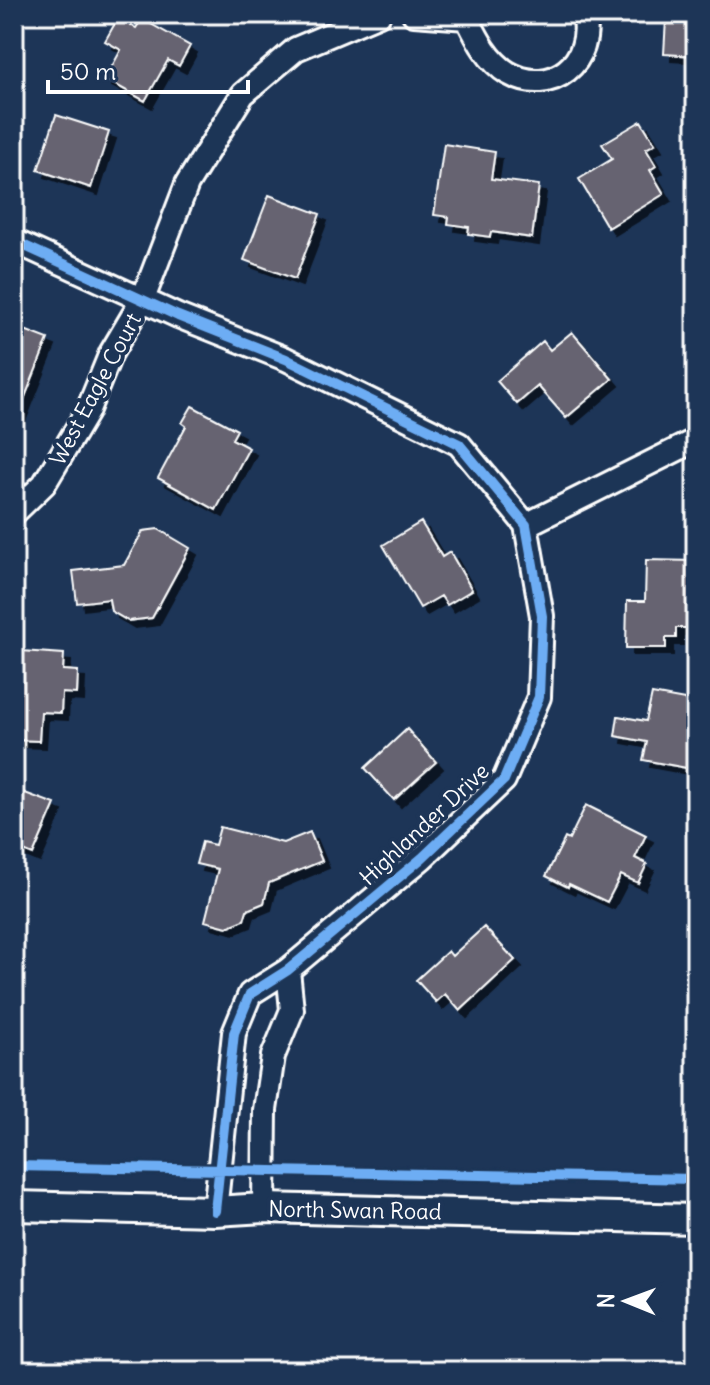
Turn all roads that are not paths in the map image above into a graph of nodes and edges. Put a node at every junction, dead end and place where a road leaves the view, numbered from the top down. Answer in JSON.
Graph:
{"nodes":[{"id":1,"x":379,"y":14,"type":"edge"},
{"id":2,"x":414,"y":14,"type":"edge"},
{"id":3,"x":584,"y":14,"type":"edge"},
{"id":4,"x":470,"y":16,"type":"edge"},
{"id":5,"x":14,"y":241,"type":"edge"},
{"id":6,"x":143,"y":299,"type":"junction"},
{"id":7,"x":696,"y":440,"type":"edge"},
{"id":8,"x":14,"y":513,"type":"edge"},
{"id":9,"x":526,"y":525,"type":"junction"},
{"id":10,"x":288,"y":970,"type":"junction"},
{"id":11,"x":14,"y":1206,"type":"edge"},
{"id":12,"x":264,"y":1208,"type":"junction"},
{"id":13,"x":215,"y":1211,"type":"junction"},
{"id":14,"x":696,"y":1219,"type":"edge"}],
"edges":[{"from":1,"to":6,"type":"street","name":"West Eagle Court"},
{"from":2,"to":4,"type":"street"},
{"from":3,"to":4,"type":"street"},
{"from":5,"to":6,"type":"street","name":"Highlander Drive"},
{"from":6,"to":8,"type":"street","name":"West Eagle Court"},
{"from":6,"to":9,"type":"street","name":"Highlander Drive"},
{"from":7,"to":9,"type":"street"},
{"from":9,"to":10,"type":"street","name":"Highlander Drive"},
{"from":10,"to":12,"type":"street"},
{"from":10,"to":13,"type":"street","name":"Highlander Drive"},
{"from":11,"to":13,"type":"street","name":"North Swan Road"},
{"from":12,"to":13,"type":"street","name":"North Swan Road"},
{"from":12,"to":14,"type":"street","name":"North Swan Road"}]}
